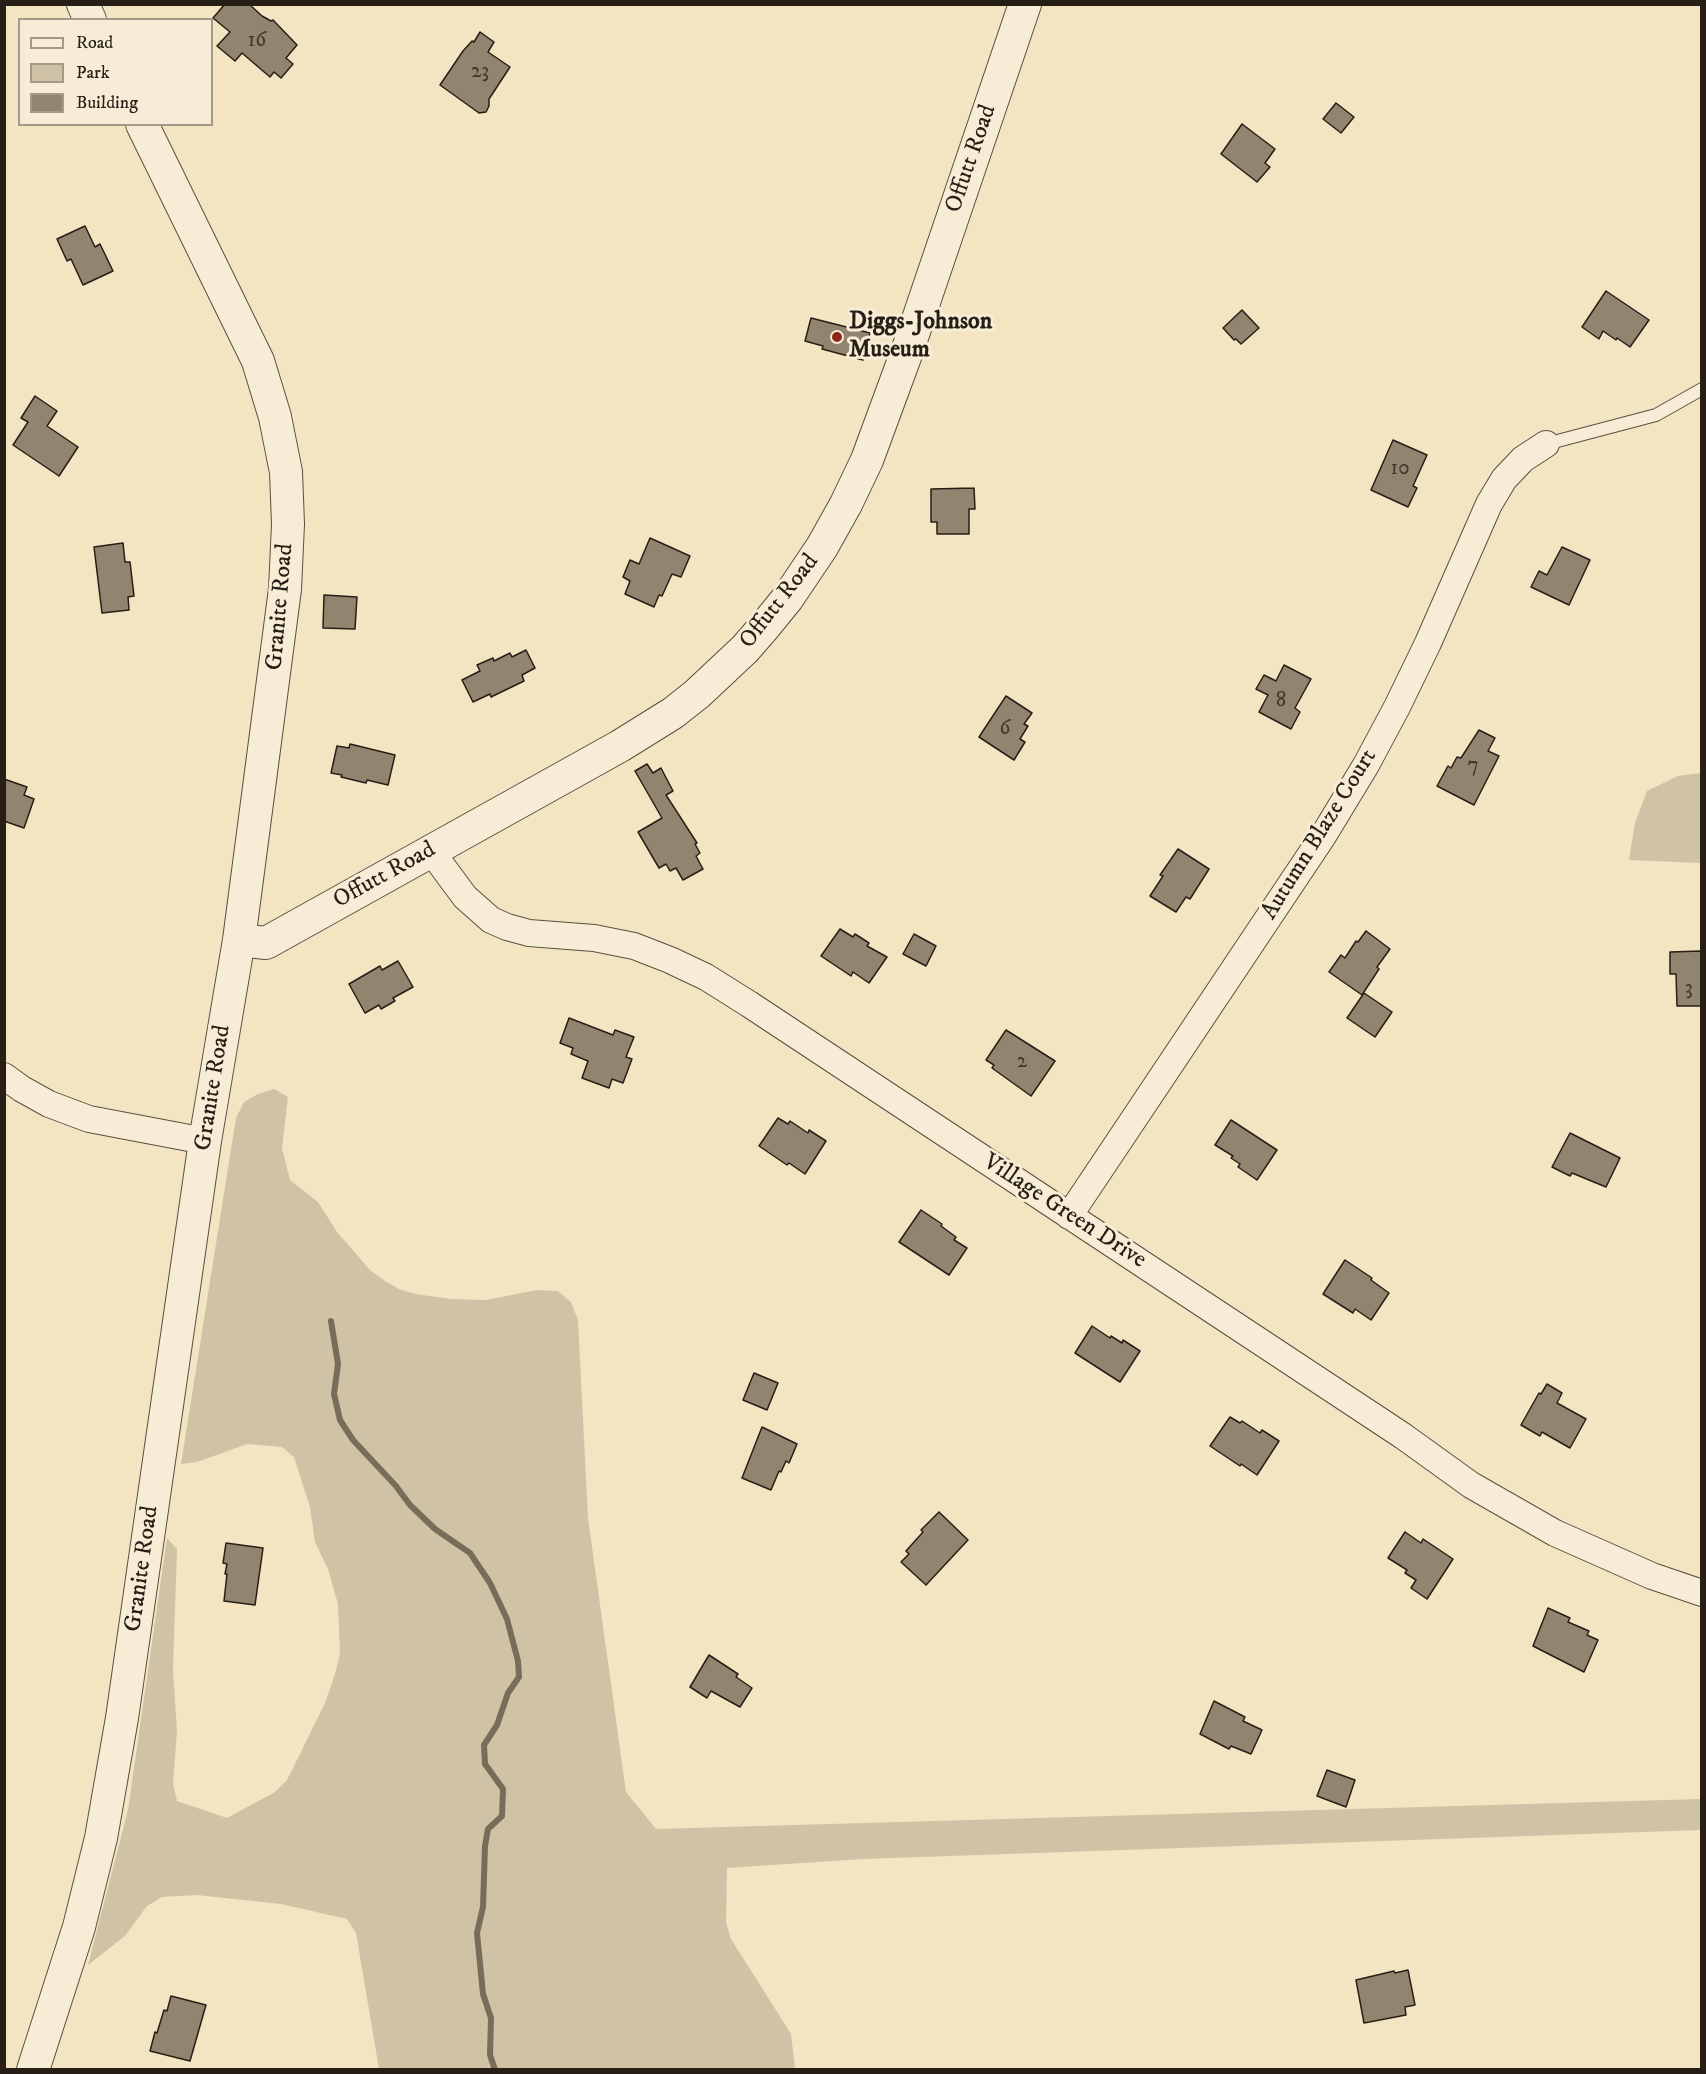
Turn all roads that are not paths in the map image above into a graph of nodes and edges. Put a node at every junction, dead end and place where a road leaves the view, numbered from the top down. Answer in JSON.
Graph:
{"nodes":[{"id":1,"x":83,"y":4,"type":"edge"},
{"id":2,"x":1025,"y":4,"type":"edge"},
{"id":3,"x":89,"y":18,"type":"edge"},
{"id":4,"x":143,"y":126,"type":"edge"},
{"id":5,"x":1701,"y":389,"type":"edge"},
{"id":6,"x":1546,"y":444,"type":"joint"},
{"id":7,"x":431,"y":851,"type":"junction"},
{"id":8,"x":239,"y":940,"type":"junction"},
{"id":9,"x":4,"y":1076,"type":"edge"},
{"id":10,"x":205,"y":1141,"type":"junction"},
{"id":11,"x":1069,"y":1216,"type":"junction"},
{"id":12,"x":1701,"y":1593,"type":"edge"},
{"id":13,"x":33,"y":2070,"type":"edge"}],
"edges":[{"from":1,"to":3,"type":"street"},
{"from":2,"to":7,"type":"street","name":"Offutt Road"},
{"from":4,"to":8,"type":"street","name":"Granite Road"},
{"from":5,"to":6,"type":"lane"},
{"from":6,"to":11,"type":"street","name":"Autumn Blaze Court"},
{"from":7,"to":8,"type":"street","name":"Offutt Road"},
{"from":7,"to":11,"type":"street","name":"Village Green Drive"},
{"from":8,"to":10,"type":"street","name":"Granite Road"},
{"from":9,"to":10,"type":"street"},
{"from":10,"to":13,"type":"street","name":"Granite Road"},
{"from":11,"to":12,"type":"street","name":"Village Green Drive"}]}
